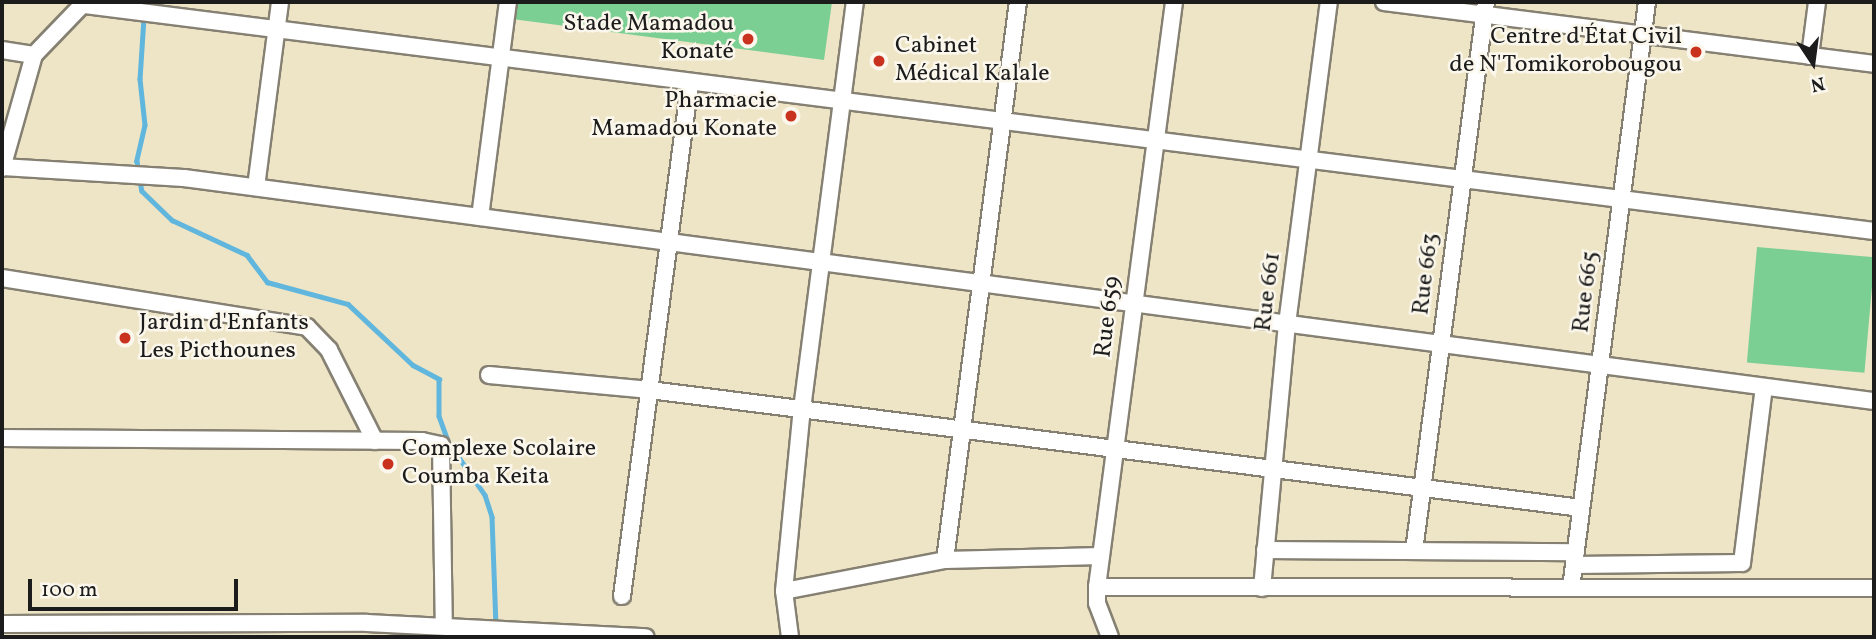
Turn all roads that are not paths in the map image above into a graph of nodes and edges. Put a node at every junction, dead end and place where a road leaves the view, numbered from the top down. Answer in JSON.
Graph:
{"nodes":[{"id":1,"x":280,"y":2,"type":"edge"},
{"id":2,"x":508,"y":2,"type":"edge"},
{"id":3,"x":855,"y":2,"type":"edge"},
{"id":4,"x":1018,"y":2,"type":"edge"},
{"id":5,"x":1174,"y":2,"type":"edge"},
{"id":6,"x":1329,"y":2,"type":"edge"},
{"id":7,"x":1384,"y":2,"type":"edge"},
{"id":8,"x":1647,"y":2,"type":"edge"},
{"id":9,"x":1817,"y":2,"type":"edge"},
{"id":10,"x":85,"y":3,"type":"edge"},
{"id":11,"x":1485,"y":8,"type":"edge"},
{"id":12,"x":162,"y":11,"type":"edge"},
{"id":13,"x":276,"y":30,"type":"junction"},
{"id":14,"x":1643,"y":35,"type":"junction"},
{"id":15,"x":2,"y":50,"type":"edge"},
{"id":16,"x":34,"y":55,"type":"junction"},
{"id":17,"x":1810,"y":56,"type":"junction"},
{"id":18,"x":500,"y":58,"type":"junction"},
{"id":19,"x":1874,"y":64,"type":"edge"},
{"id":20,"x":690,"y":82,"type":"junction"},
{"id":21,"x":842,"y":101,"type":"junction"},
{"id":22,"x":1002,"y":121,"type":"junction"},
{"id":23,"x":1156,"y":141,"type":"junction"},
{"id":24,"x":1309,"y":160,"type":"junction"},
{"id":25,"x":2,"y":168,"type":"edge"},
{"id":26,"x":1462,"y":179,"type":"junction"},
{"id":27,"x":256,"y":187,"type":"junction"},
{"id":28,"x":1622,"y":199,"type":"junction"},
{"id":29,"x":480,"y":217,"type":"junction"},
{"id":30,"x":1874,"y":231,"type":"edge"},
{"id":31,"x":669,"y":242,"type":"junction"},
{"id":32,"x":821,"y":262,"type":"junction"},
{"id":33,"x":2,"y":278,"type":"edge"},
{"id":34,"x":981,"y":283,"type":"junction"},
{"id":35,"x":1134,"y":303,"type":"junction"},
{"id":36,"x":1287,"y":324,"type":"junction"},
{"id":37,"x":1441,"y":344,"type":"junction"},
{"id":38,"x":1600,"y":365,"type":"junction"},
{"id":39,"x":489,"y":375,"type":"dead end"},
{"id":40,"x":1764,"y":387,"type":"junction"},
{"id":41,"x":650,"y":390,"type":"junction"},
{"id":42,"x":1874,"y":401,"type":"edge"},
{"id":43,"x":802,"y":409,"type":"junction"},
{"id":44,"x":962,"y":430,"type":"junction"},
{"id":45,"x":2,"y":438,"type":"edge"},
{"id":46,"x":375,"y":440,"type":"junction"},
{"id":47,"x":1115,"y":449,"type":"junction"},
{"id":48,"x":1273,"y":469,"type":"junction"},
{"id":49,"x":1422,"y":488,"type":"junction"},
{"id":50,"x":1581,"y":508,"type":"junction"},
{"id":51,"x":1265,"y":550,"type":"junction"},
{"id":52,"x":1413,"y":551,"type":"junction"},
{"id":53,"x":1101,"y":556,"type":"junction"},
{"id":54,"x":1575,"y":559,"type":"junction"},
{"id":55,"x":945,"y":560,"type":"junction"},
{"id":56,"x":1097,"y":587,"type":"junction"},
{"id":57,"x":1262,"y":588,"type":"junction"},
{"id":58,"x":1571,"y":588,"type":"junction"},
{"id":59,"x":1874,"y":588,"type":"edge"},
{"id":60,"x":784,"y":591,"type":"junction"},
{"id":61,"x":622,"y":596,"type":"dead end"},
{"id":62,"x":2,"y":624,"type":"edge"},
{"id":63,"x":443,"y":626,"type":"junction"},
{"id":64,"x":368,"y":630,"type":"edge"},
{"id":65,"x":646,"y":637,"type":"edge"},
{"id":66,"x":790,"y":637,"type":"edge"},
{"id":67,"x":1110,"y":637,"type":"edge"}],
"edges":[{"from":1,"to":13,"type":"street"},
{"from":2,"to":18,"type":"street"},
{"from":3,"to":21,"type":"street"},
{"from":4,"to":22,"type":"street"},
{"from":5,"to":23,"type":"street","name":"Rue 659"},
{"from":6,"to":24,"type":"street","name":"Rue 661"},
{"from":7,"to":11,"type":"street"},
{"from":8,"to":14,"type":"street","name":"Rue 665"},
{"from":9,"to":17,"type":"street"},
{"from":10,"to":12,"type":"street"},
{"from":10,"to":16,"type":"street"},
{"from":11,"to":14,"type":"street"},
{"from":11,"to":26,"type":"street","name":"Rue 663"},
{"from":12,"to":13,"type":"street"},
{"from":13,"to":18,"type":"street"},
{"from":13,"to":27,"type":"street"},
{"from":14,"to":17,"type":"street"},
{"from":14,"to":28,"type":"street","name":"Rue 665"},
{"from":15,"to":16,"type":"street"},
{"from":16,"to":25,"type":"street"},
{"from":17,"to":19,"type":"street"},
{"from":18,"to":20,"type":"street"},
{"from":18,"to":29,"type":"street"},
{"from":20,"to":21,"type":"street"},
{"from":20,"to":31,"type":"street"},
{"from":21,"to":22,"type":"street"},
{"from":21,"to":32,"type":"street"},
{"from":22,"to":23,"type":"street"},
{"from":22,"to":34,"type":"street"},
{"from":23,"to":24,"type":"street"},
{"from":23,"to":35,"type":"street","name":"Rue 659"},
{"from":24,"to":26,"type":"street"},
{"from":24,"to":36,"type":"street","name":"Rue 661"},
{"from":25,"to":27,"type":"street"},
{"from":26,"to":28,"type":"street"},
{"from":26,"to":37,"type":"street","name":"Rue 663"},
{"from":27,"to":29,"type":"street"},
{"from":28,"to":30,"type":"street"},
{"from":28,"to":38,"type":"street","name":"Rue 665"},
{"from":29,"to":31,"type":"street"},
{"from":31,"to":32,"type":"street"},
{"from":31,"to":41,"type":"street"},
{"from":32,"to":34,"type":"street"},
{"from":32,"to":43,"type":"street"},
{"from":33,"to":46,"type":"street"},
{"from":34,"to":35,"type":"street"},
{"from":34,"to":44,"type":"street"},
{"from":35,"to":36,"type":"street"},
{"from":35,"to":47,"type":"street","name":"Rue 659"},
{"from":36,"to":37,"type":"street"},
{"from":36,"to":48,"type":"street","name":"Rue 661"},
{"from":37,"to":38,"type":"street"},
{"from":37,"to":49,"type":"street","name":"Rue 663"},
{"from":38,"to":40,"type":"street"},
{"from":38,"to":50,"type":"street","name":"Rue 665"},
{"from":39,"to":41,"type":"street"},
{"from":40,"to":42,"type":"street"},
{"from":40,"to":54,"type":"street"},
{"from":41,"to":43,"type":"street"},
{"from":41,"to":61,"type":"street"},
{"from":43,"to":44,"type":"street"},
{"from":43,"to":60,"type":"street"},
{"from":44,"to":47,"type":"street"},
{"from":44,"to":55,"type":"street"},
{"from":45,"to":46,"type":"street"},
{"from":46,"to":63,"type":"street"},
{"from":47,"to":48,"type":"street"},
{"from":47,"to":53,"type":"street","name":"Rue 659"},
{"from":48,"to":49,"type":"street"},
{"from":48,"to":51,"type":"street","name":"Rue 661"},
{"from":49,"to":50,"type":"street"},
{"from":49,"to":52,"type":"street","name":"Rue 663"},
{"from":50,"to":54,"type":"street","name":"Rue 665"},
{"from":51,"to":52,"type":"street"},
{"from":51,"to":57,"type":"street","name":"Rue 661"},
{"from":52,"to":54,"type":"street"},
{"from":53,"to":55,"type":"street"},
{"from":53,"to":56,"type":"street","name":"Rue 659"},
{"from":54,"to":58,"type":"street","name":"Rue 665"},
{"from":55,"to":60,"type":"street"},
{"from":56,"to":57,"type":"street"},
{"from":56,"to":67,"type":"street","name":"Rue 659"},
{"from":57,"to":58,"type":"street"},
{"from":58,"to":59,"type":"street"},
{"from":60,"to":66,"type":"street"},
{"from":62,"to":64,"type":"street"},
{"from":63,"to":64,"type":"street"},
{"from":63,"to":65,"type":"street"}]}
